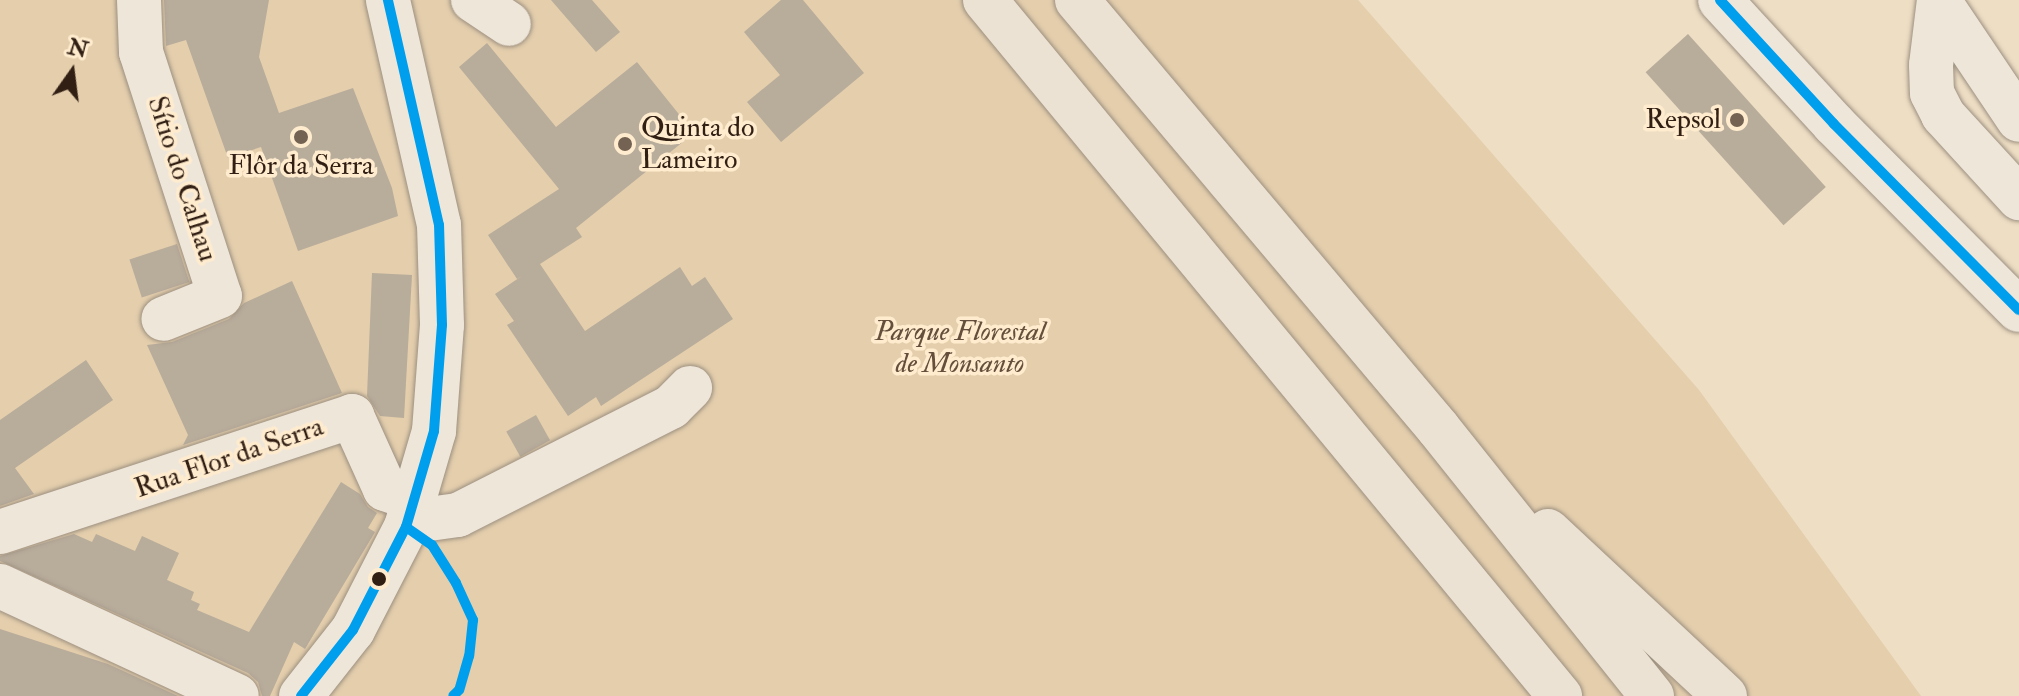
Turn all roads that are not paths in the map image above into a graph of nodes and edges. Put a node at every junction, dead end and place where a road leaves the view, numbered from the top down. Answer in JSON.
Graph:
{"nodes":[{"id":1,"x":139,"y":0,"type":"edge"},
{"id":2,"x":388,"y":0,"type":"edge"},
{"id":3,"x":473,"y":0,"type":"edge"},
{"id":4,"x":985,"y":0,"type":"edge"},
{"id":5,"x":1077,"y":0,"type":"edge"},
{"id":6,"x":1720,"y":0,"type":"edge"},
{"id":7,"x":1939,"y":0,"type":"edge"},
{"id":8,"x":509,"y":24,"type":"dead end"},
{"id":9,"x":2019,"y":120,"type":"edge"},
{"id":10,"x":2019,"y":198,"type":"edge"},
{"id":11,"x":2019,"y":310,"type":"edge"},
{"id":12,"x":163,"y":319,"type":"dead end"},
{"id":13,"x":690,"y":388,"type":"dead end"},
{"id":14,"x":1438,"y":428,"type":"junction"},
{"id":15,"x":412,"y":506,"type":"junction"},
{"id":16,"x":0,"y":532,"type":"edge"},
{"id":17,"x":0,"y":586,"type":"edge"},
{"id":18,"x":237,"y":696,"type":"edge"},
{"id":19,"x":301,"y":696,"type":"edge"},
{"id":20,"x":1560,"y":696,"type":"edge"},
{"id":21,"x":1652,"y":696,"type":"edge"},
{"id":22,"x":1725,"y":696,"type":"edge"}],
"edges":[{"from":1,"to":12,"type":"street","name":"Sítio do Calhau"},
{"from":2,"to":15,"type":"street"},
{"from":3,"to":8,"type":"street"},
{"from":4,"to":20,"type":"highway"},
{"from":5,"to":14,"type":"highway"},
{"from":6,"to":11,"type":"street"},
{"from":7,"to":9,"type":"street"},
{"from":7,"to":10,"type":"street"},
{"from":13,"to":15,"type":"street"},
{"from":14,"to":21,"type":"highway"},
{"from":14,"to":22,"type":"highway"},
{"from":15,"to":16,"type":"street","name":"Rua Flor da Serra"},
{"from":15,"to":19,"type":"street"},
{"from":17,"to":18,"type":"street"}]}
